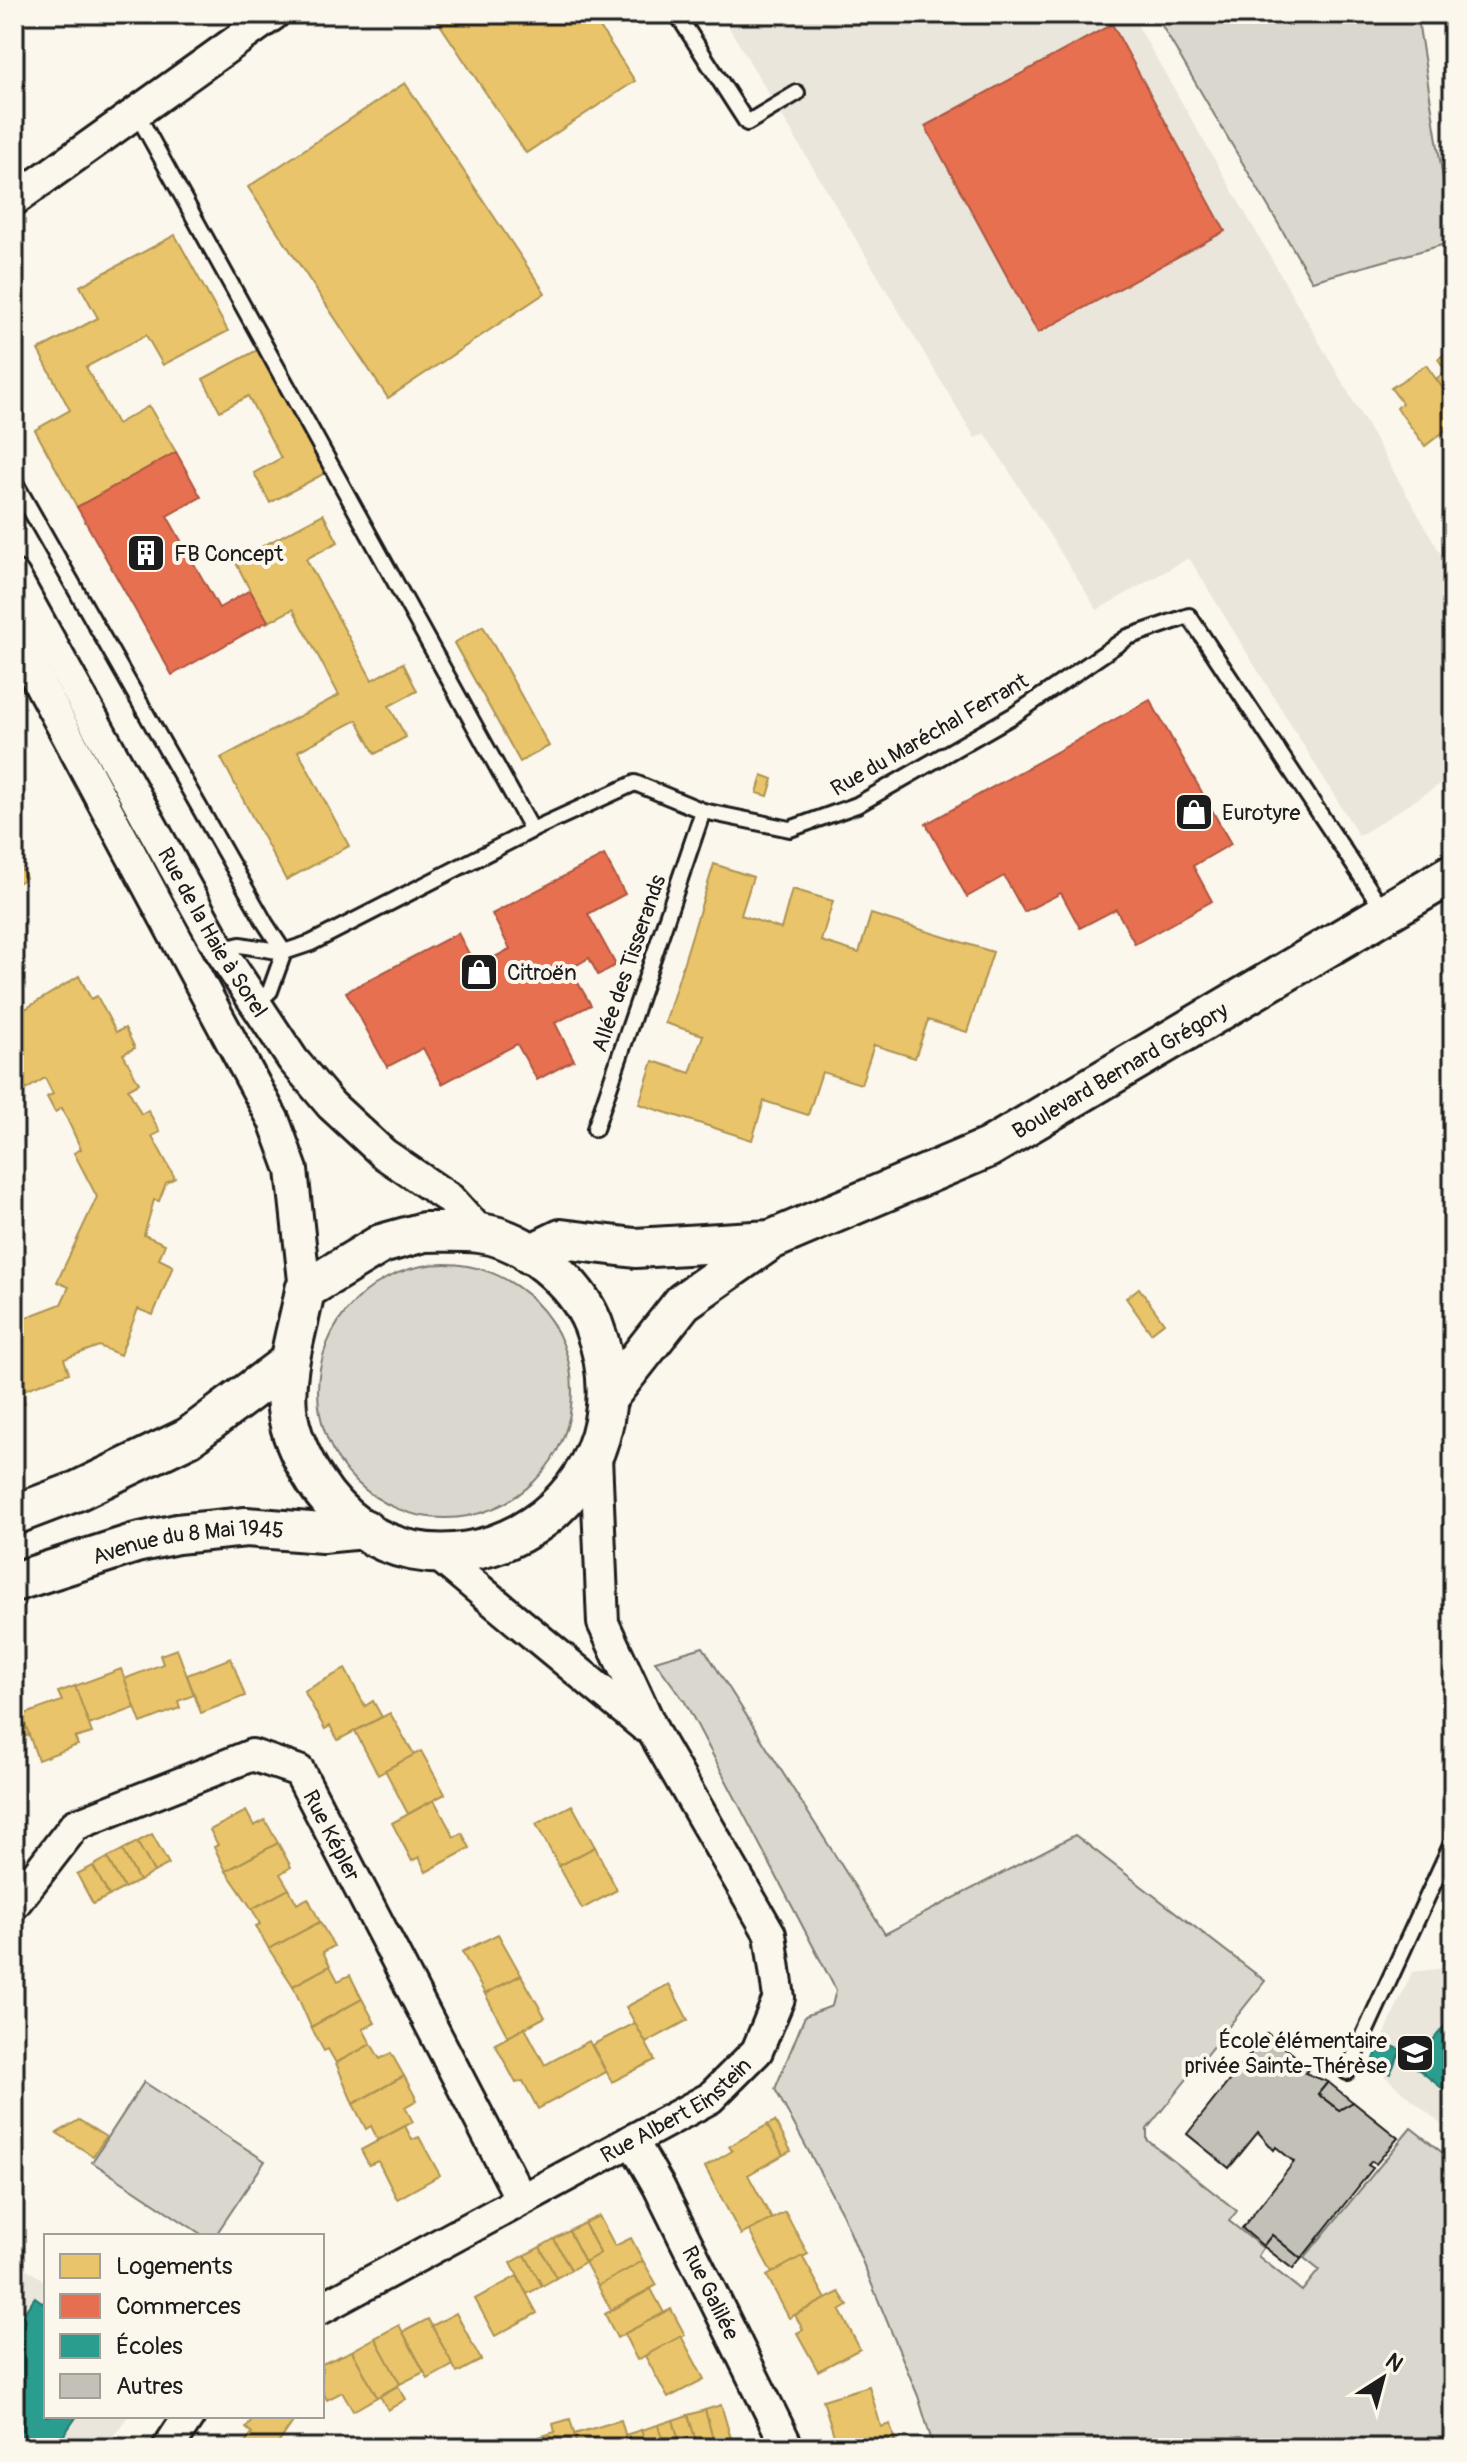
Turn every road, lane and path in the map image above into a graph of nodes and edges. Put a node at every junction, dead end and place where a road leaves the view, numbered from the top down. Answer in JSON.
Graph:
{"nodes":[{"id":1,"x":274,"y":14,"type":"edge"},
{"id":2,"x":677,"y":14,"type":"edge"},
{"id":3,"x":797,"y":93,"type":"dead end"},
{"id":4,"x":136,"y":112,"type":"junction"},
{"id":5,"x":14,"y":200,"type":"edge"},
{"id":6,"x":14,"y":481,"type":"edge"},
{"id":7,"x":14,"y":576,"type":"edge"},
{"id":8,"x":14,"y":636,"type":"edge"},
{"id":9,"x":703,"y":811,"type":"junction"},
{"id":10,"x":532,"y":830,"type":"junction"},
{"id":11,"x":1453,"y":873,"type":"edge"},
{"id":12,"x":1386,"y":914,"type":"junction"},
{"id":13,"x":220,"y":950,"type":"junction"},
{"id":14,"x":284,"y":952,"type":"junction"},
{"id":15,"x":255,"y":1006,"type":"junction"},
{"id":16,"x":595,"y":1129,"type":"dead end"},
{"id":17,"x":481,"y":1233,"type":"junction"},
{"id":18,"x":771,"y":1240,"type":"junction"},
{"id":19,"x":530,"y":1254,"type":"junction"},
{"id":20,"x":305,"y":1290,"type":"junction"},
{"id":21,"x":289,"y":1362,"type":"junction"},
{"id":22,"x":609,"y":1396,"type":"junction"},
{"id":23,"x":596,"y":1456,"type":"junction"},
{"id":24,"x":14,"y":1515,"type":"edge"},
{"id":25,"x":364,"y":1529,"type":"junction"},
{"id":26,"x":434,"y":1552,"type":"junction"},
{"id":27,"x":14,"y":1582,"type":"edge"},
{"id":28,"x":655,"y":1735,"type":"junction"},
{"id":29,"x":1453,"y":1841,"type":"edge"},
{"id":30,"x":14,"y":1904,"type":"edge"},
{"id":31,"x":1347,"y":2072,"type":"dead end"},
{"id":32,"x":632,"y":2140,"type":"junction"},
{"id":33,"x":521,"y":2199,"type":"junction"},
{"id":34,"x":324,"y":2307,"type":"edge"},
{"id":35,"x":188,"y":2418,"type":"edge"},
{"id":36,"x":168,"y":2448,"type":"edge"},
{"id":37,"x":788,"y":2448,"type":"edge"}],
"edges":[{"from":1,"to":4,"type":"street"},
{"from":2,"to":3,"type":"lane"},
{"from":4,"to":5,"type":"street"},
{"from":4,"to":10,"type":"lane"},
{"from":6,"to":14,"type":"lane"},
{"from":7,"to":13,"type":"street","name":"Rue de la Haie à Sorel"},
{"from":8,"to":20,"type":"street","name":"Rue de la Haie à Sorel"},
{"from":9,"to":10,"type":"lane","name":"Rue du Maréchal Ferrant"},
{"from":9,"to":12,"type":"lane","name":"Rue du Maréchal Ferrant"},
{"from":9,"to":16,"type":"lane","name":"Allée des Tisserands"},
{"from":10,"to":14,"type":"lane","name":"Rue du Maréchal Ferrant"},
{"from":11,"to":12,"type":"street","name":"Boulevard Bernard Grégory"},
{"from":12,"to":18,"type":"street","name":"Boulevard Bernard Grégory"},
{"from":13,"to":14,"type":"lane","name":"Rue du Maréchal Ferrant"},
{"from":13,"to":15,"type":"street","name":"Rue de la Haie à Sorel"},
{"from":14,"to":15,"type":"lane"},
{"from":15,"to":17,"type":"street","name":"Rue de la Haie à Sorel"},
{"from":17,"to":19,"type":"street"},
{"from":17,"to":20,"type":"street"},
{"from":18,"to":19,"type":"street","name":"Boulevard Bernard Grégory"},
{"from":18,"to":22,"type":"street","name":"Boulevard Bernard Grégory"},
{"from":19,"to":22,"type":"street"},
{"from":20,"to":21,"type":"street"},
{"from":21,"to":24,"type":"street"},
{"from":21,"to":25,"type":"street"},
{"from":22,"to":23,"type":"street"},
{"from":23,"to":26,"type":"street"},
{"from":23,"to":28,"type":"street"},
{"from":25,"to":26,"type":"street"},
{"from":25,"to":27,"type":"street","name":"Avenue du 8 Mai 1945"},
{"from":26,"to":28,"type":"street"},
{"from":28,"to":32,"type":"street","name":"Rue Albert Einstein"},
{"from":29,"to":31,"type":"lane"},
{"from":30,"to":33,"type":"street","name":"Rue Képler"},
{"from":32,"to":33,"type":"street","name":"Rue Albert Einstein"},
{"from":32,"to":37,"type":"street","name":"Rue Galilée"},
{"from":33,"to":34,"type":"street","name":"Rue Albert Einstein"},
{"from":35,"to":36,"type":"street"}]}
